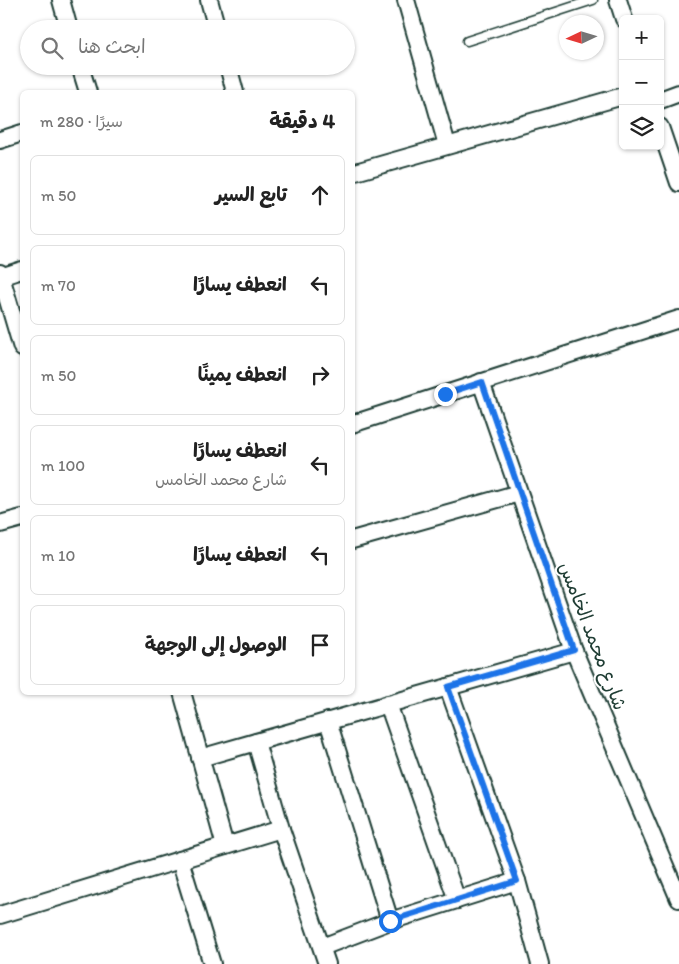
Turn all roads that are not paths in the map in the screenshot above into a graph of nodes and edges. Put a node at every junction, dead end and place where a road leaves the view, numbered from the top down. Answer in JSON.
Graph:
{"nodes":[{"id":1,"x":60,"y":0,"type":"edge"},
{"id":2,"x":209,"y":0,"type":"edge"},
{"id":3,"x":406,"y":0,"type":"edge"},
{"id":4,"x":592,"y":0,"type":"edge"},
{"id":5,"x":618,"y":0,"type":"edge"},
{"id":6,"x":623,"y":15,"type":"edge"},
{"id":7,"x":66,"y":20,"type":"edge"},
{"id":8,"x":215,"y":20,"type":"edge"},
{"id":9,"x":467,"y":41,"type":"dead end"},
{"id":10,"x":83,"y":75,"type":"edge"},
{"id":11,"x":231,"y":75,"type":"edge"},
{"id":12,"x":87,"y":90,"type":"edge"},
{"id":13,"x":235,"y":90,"type":"edge"},
{"id":14,"x":679,"y":93,"type":"edge"},
{"id":15,"x":619,"y":97,"type":"edge"},
{"id":16,"x":664,"y":99,"type":"edge"},
{"id":17,"x":20,"y":134,"type":"edge"},
{"id":18,"x":664,"y":139,"type":"edge"},
{"id":19,"x":0,"y":140,"type":"edge"},
{"id":20,"x":447,"y":145,"type":"junction"},
{"id":21,"x":355,"y":172,"type":"edge"},
{"id":22,"x":679,"y":183,"type":"edge"},
{"id":23,"x":20,"y":270,"type":"edge"},
{"id":24,"x":0,"y":275,"type":"edge"},
{"id":25,"x":679,"y":319,"type":"edge"},
{"id":26,"x":20,"y":341,"type":"edge"},
{"id":27,"x":482,"y":382,"type":"junction"},
{"id":28,"x":355,"y":423,"type":"edge"},
{"id":29,"x":519,"y":493,"type":"junction"},
{"id":30,"x":20,"y":519,"type":"edge"},
{"id":31,"x":0,"y":524,"type":"edge"},
{"id":32,"x":355,"y":539,"type":"edge"},
{"id":33,"x":574,"y":650,"type":"junction"},
{"id":34,"x":448,"y":687,"type":"junction"},
{"id":35,"x":183,"y":695,"type":"edge"},
{"id":36,"x":388,"y":704,"type":"junction"},
{"id":37,"x":328,"y":721,"type":"junction"},
{"id":38,"x":256,"y":742,"type":"junction"},
{"id":39,"x":200,"y":758,"type":"junction"},
{"id":40,"x":281,"y":829,"type":"junction"},
{"id":41,"x":225,"y":846,"type":"junction"},
{"id":42,"x":180,"y":860,"type":"junction"},
{"id":43,"x":517,"y":881,"type":"junction"},
{"id":44,"x":679,"y":899,"type":"edge"},
{"id":45,"x":457,"y":900,"type":"junction"},
{"id":46,"x":0,"y":915,"type":"edge"},
{"id":47,"x":390,"y":921,"type":"junction"},
{"id":48,"x":322,"y":947,"type":"junction"},
{"id":49,"x":212,"y":964,"type":"edge"},
{"id":50,"x":327,"y":964,"type":"edge"},
{"id":51,"x":540,"y":964,"type":"edge"}],
"edges":[{"from":1,"to":7,"type":"street"},
{"from":2,"to":8,"type":"street"},
{"from":3,"to":20,"type":"street"},
{"from":4,"to":9,"type":"lane"},
{"from":5,"to":6,"type":"street"},
{"from":10,"to":12,"type":"street"},
{"from":11,"to":13,"type":"street"},
{"from":14,"to":16,"type":"street"},
{"from":15,"to":20,"type":"street"},
{"from":17,"to":19,"type":"street"},
{"from":18,"to":22,"type":"street"},
{"from":20,"to":21,"type":"street"},
{"from":23,"to":24,"type":"street"},
{"from":24,"to":26,"type":"street"},
{"from":25,"to":27,"type":"street"},
{"from":27,"to":28,"type":"street"},
{"from":27,"to":29,"type":"street","name":"شارع محمد الخامس"},
{"from":29,"to":32,"type":"street"},
{"from":29,"to":33,"type":"street","name":"شارع محمد الخامس"},
{"from":30,"to":31,"type":"street"},
{"from":33,"to":34,"type":"street"},
{"from":33,"to":44,"type":"street","name":"شارع محمد الخامس"},
{"from":34,"to":36,"type":"street"},
{"from":34,"to":43,"type":"street"},
{"from":35,"to":39,"type":"street"},
{"from":36,"to":37,"type":"street"},
{"from":36,"to":45,"type":"street"},
{"from":37,"to":38,"type":"street"},
{"from":37,"to":47,"type":"street"},
{"from":38,"to":39,"type":"street"},
{"from":38,"to":40,"type":"street"},
{"from":39,"to":41,"type":"street"},
{"from":40,"to":41,"type":"street"},
{"from":40,"to":48,"type":"street"},
{"from":41,"to":42,"type":"street"},
{"from":42,"to":46,"type":"street"},
{"from":42,"to":49,"type":"street"},
{"from":43,"to":45,"type":"street"},
{"from":43,"to":51,"type":"street"},
{"from":45,"to":47,"type":"street"},
{"from":47,"to":48,"type":"street"},
{"from":48,"to":50,"type":"street"}]}
